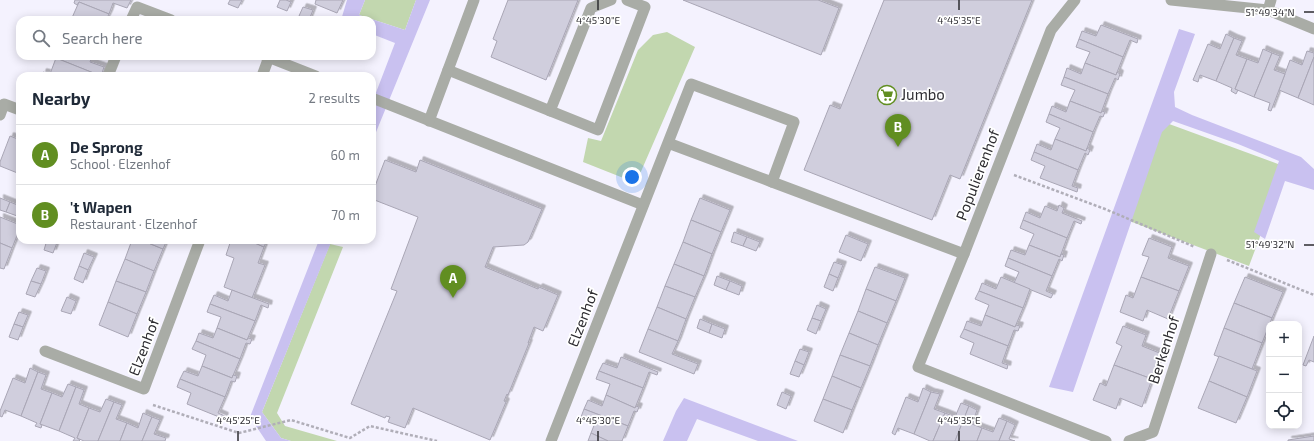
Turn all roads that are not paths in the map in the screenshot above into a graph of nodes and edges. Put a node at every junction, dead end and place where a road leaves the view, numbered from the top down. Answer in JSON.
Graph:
{"nodes":[{"id":1,"x":474,"y":0,"type":"edge"},
{"id":2,"x":611,"y":0,"type":"edge"},
{"id":3,"x":627,"y":0,"type":"edge"},
{"id":4,"x":1076,"y":0,"type":"edge"},
{"id":5,"x":1171,"y":0,"type":"edge"},
{"id":6,"x":1269,"y":5,"type":"edge"},
{"id":7,"x":133,"y":16,"type":"edge"},
{"id":8,"x":161,"y":16,"type":"edge"},
{"id":9,"x":1314,"y":30,"type":"edge"},
{"id":10,"x":114,"y":60,"type":"edge"},
{"id":11,"x":266,"y":60,"type":"edge"},
{"id":12,"x":275,"y":60,"type":"edge"},
{"id":13,"x":448,"y":70,"type":"junction"},
{"id":14,"x":110,"y":72,"type":"edge"},
{"id":15,"x":263,"y":72,"type":"edge"},
{"id":16,"x":306,"y":72,"type":"edge"},
{"id":17,"x":376,"y":100,"type":"edge"},
{"id":18,"x":16,"y":108,"type":"edge"},
{"id":19,"x":550,"y":111,"type":"junction"},
{"id":20,"x":0,"y":115,"type":"edge"},
{"id":21,"x":429,"y":121,"type":"junction"},
{"id":22,"x":668,"y":143,"type":"junction"},
{"id":23,"x":772,"y":182,"type":"junction"},
{"id":24,"x":643,"y":205,"type":"junction"},
{"id":25,"x":198,"y":244,"type":"edge"},
{"id":26,"x":964,"y":254,"type":"junction"},
{"id":27,"x":1211,"y":254,"type":"dead end"},
{"id":28,"x":45,"y":351,"type":"dead end"},
{"id":29,"x":551,"y":441,"type":"edge"},
{"id":30,"x":1106,"y":441,"type":"edge"},
{"id":31,"x":1129,"y":441,"type":"edge"}],
"edges":[{"from":1,"to":13,"type":"street"},
{"from":2,"to":19,"type":"street"},
{"from":3,"to":19,"type":"street"},
{"from":4,"to":26,"type":"street","name":"Populierenhof"},
{"from":5,"to":6,"type":"street"},
{"from":6,"to":9,"type":"street"},
{"from":7,"to":8,"type":"street"},
{"from":10,"to":14,"type":"street"},
{"from":11,"to":15,"type":"street"},
{"from":12,"to":16,"type":"street"},
{"from":13,"to":19,"type":"street"},
{"from":13,"to":21,"type":"street"},
{"from":17,"to":21,"type":"street"},
{"from":18,"to":20,"type":"street"},
{"from":21,"to":24,"type":"street"},
{"from":22,"to":23,"type":"street"},
{"from":22,"to":23,"type":"street","name":"Elzenhof"},
{"from":22,"to":24,"type":"street","name":"Elzenhof"},
{"from":23,"to":26,"type":"street"},
{"from":24,"to":29,"type":"street","name":"Elzenhof"},
{"from":25,"to":28,"type":"street","name":"Elzenhof"},
{"from":26,"to":30,"type":"street","name":"Populierenhof"},
{"from":27,"to":31,"type":"street","name":"Berkenhof"}]}
